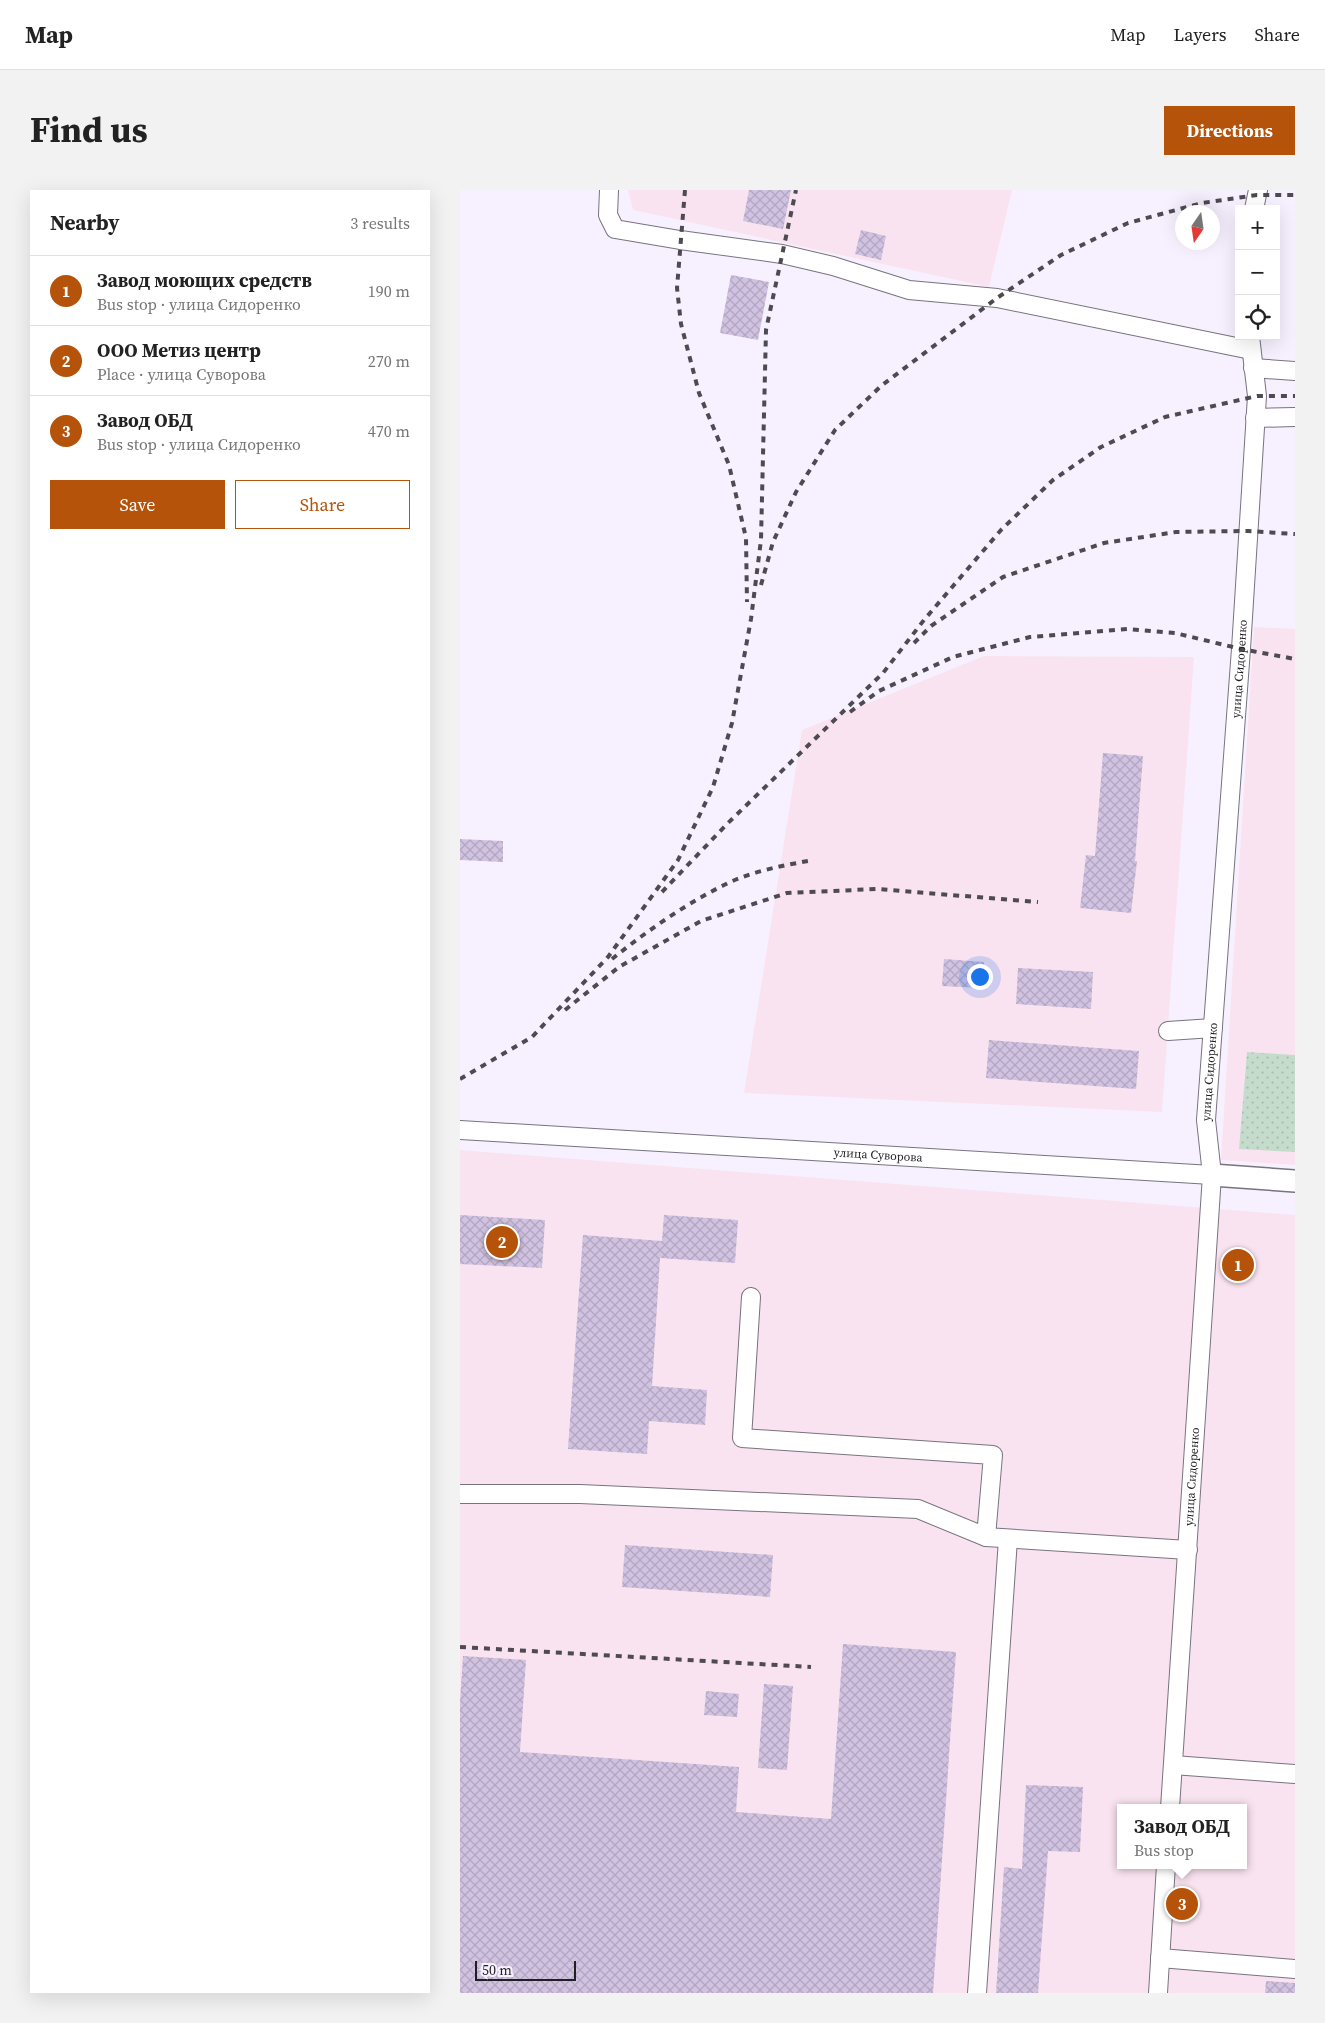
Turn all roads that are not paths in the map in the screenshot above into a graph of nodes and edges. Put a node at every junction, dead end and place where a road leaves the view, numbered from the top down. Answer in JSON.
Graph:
{"nodes":[{"id":1,"x":609,"y":190,"type":"edge"},
{"id":2,"x":1258,"y":190,"type":"edge"},
{"id":3,"x":1255,"y":205,"type":"edge"},
{"id":4,"x":1250,"y":343,"type":"edge"},
{"id":5,"x":1253,"y":368,"type":"junction"},
{"id":6,"x":1295,"y":371,"type":"edge"},
{"id":7,"x":1295,"y":417,"type":"edge"},
{"id":8,"x":1255,"y":418,"type":"junction"},
{"id":9,"x":1213,"y":1028,"type":"junction"},
{"id":10,"x":1168,"y":1031,"type":"dead end"},
{"id":11,"x":460,"y":1130,"type":"edge"},
{"id":12,"x":1212,"y":1176,"type":"junction"},
{"id":13,"x":1295,"y":1181,"type":"edge"},
{"id":14,"x":750,"y":1297,"type":"dead end"},
{"id":15,"x":460,"y":1494,"type":"edge"},
{"id":16,"x":986,"y":1537,"type":"junction"},
{"id":17,"x":1008,"y":1539,"type":"junction"},
{"id":18,"x":1188,"y":1550,"type":"junction"},
{"id":19,"x":1173,"y":1765,"type":"junction"},
{"id":20,"x":1295,"y":1774,"type":"edge"},
{"id":21,"x":1170,"y":1804,"type":"edge"},
{"id":22,"x":1166,"y":1869,"type":"edge"},
{"id":23,"x":1160,"y":1958,"type":"junction"},
{"id":24,"x":1295,"y":1969,"type":"edge"},
{"id":25,"x":977,"y":1993,"type":"edge"},
{"id":26,"x":1158,"y":1993,"type":"edge"}],
"edges":[{"from":1,"to":4,"type":"street"},
{"from":2,"to":3,"type":"street"},
{"from":4,"to":5,"type":"street","name":"улица Сидоренко"},
{"from":5,"to":6,"type":"street"},
{"from":5,"to":8,"type":"street","name":"улица Сидоренко"},
{"from":7,"to":8,"type":"street"},
{"from":8,"to":9,"type":"street","name":"улица Сидоренко"},
{"from":9,"to":10,"type":"street"},
{"from":9,"to":12,"type":"street","name":"улица Сидоренко"},
{"from":11,"to":12,"type":"street","name":"улица Суворова"},
{"from":12,"to":13,"type":"main road","name":"улица Суворова"},
{"from":12,"to":18,"type":"street","name":"улица Сидоренко"},
{"from":14,"to":16,"type":"street"},
{"from":15,"to":16,"type":"street"},
{"from":16,"to":17,"type":"street"},
{"from":17,"to":18,"type":"street"},
{"from":17,"to":25,"type":"street"},
{"from":18,"to":19,"type":"street","name":"улица Сидоренко"},
{"from":19,"to":20,"type":"street"},
{"from":19,"to":21,"type":"street","name":"улица Сидоренко"},
{"from":22,"to":23,"type":"street"},
{"from":23,"to":24,"type":"street"},
{"from":23,"to":26,"type":"street"}]}
